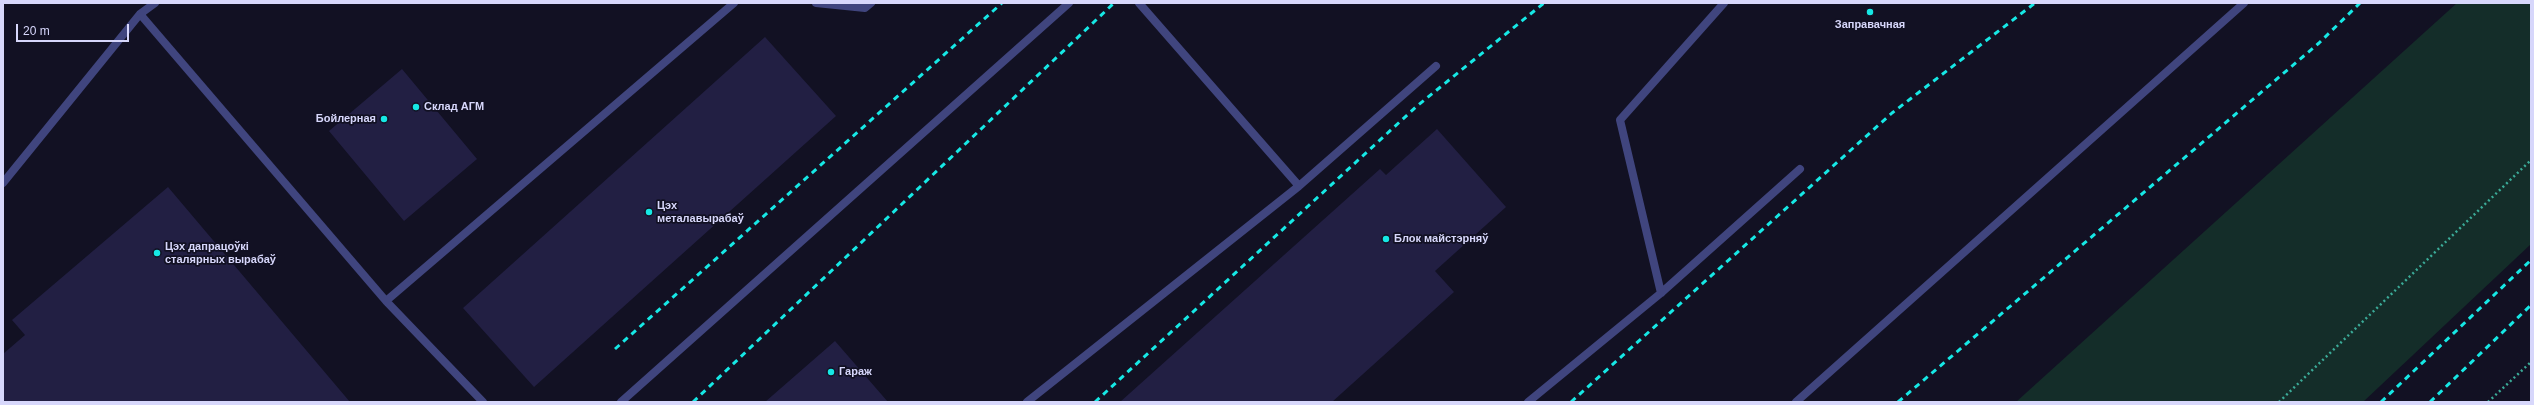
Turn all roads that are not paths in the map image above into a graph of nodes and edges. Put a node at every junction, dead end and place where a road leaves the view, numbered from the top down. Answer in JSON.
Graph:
{"nodes":[{"id":1,"x":155,"y":3,"type":"edge"},
{"id":2,"x":734,"y":3,"type":"edge"},
{"id":3,"x":816,"y":3,"type":"edge"},
{"id":4,"x":871,"y":3,"type":"edge"},
{"id":5,"x":1069,"y":3,"type":"edge"},
{"id":6,"x":1139,"y":3,"type":"edge"},
{"id":7,"x":1724,"y":3,"type":"edge"},
{"id":8,"x":2244,"y":3,"type":"edge"},
{"id":9,"x":140,"y":14,"type":"junction"},
{"id":10,"x":1436,"y":66,"type":"dead end"},
{"id":11,"x":1800,"y":170,"type":"dead end"},
{"id":12,"x":3,"y":183,"type":"edge"},
{"id":13,"x":1299,"y":186,"type":"junction"},
{"id":14,"x":1661,"y":293,"type":"junction"},
{"id":15,"x":386,"y":301,"type":"junction"},
{"id":16,"x":483,"y":402,"type":"edge"},
{"id":17,"x":621,"y":402,"type":"edge"},
{"id":18,"x":1027,"y":402,"type":"edge"},
{"id":19,"x":1528,"y":402,"type":"edge"},
{"id":20,"x":1796,"y":402,"type":"edge"}],
"edges":[{"from":1,"to":9,"type":"lane"},
{"from":2,"to":15,"type":"lane"},
{"from":3,"to":4,"type":"lane"},
{"from":5,"to":17,"type":"lane"},
{"from":6,"to":13,"type":"lane"},
{"from":7,"to":14,"type":"lane"},
{"from":8,"to":20,"type":"lane"},
{"from":9,"to":12,"type":"lane"},
{"from":9,"to":15,"type":"lane"},
{"from":10,"to":13,"type":"lane"},
{"from":11,"to":14,"type":"lane"},
{"from":13,"to":18,"type":"lane"},
{"from":14,"to":19,"type":"lane"},
{"from":15,"to":16,"type":"lane"}]}
